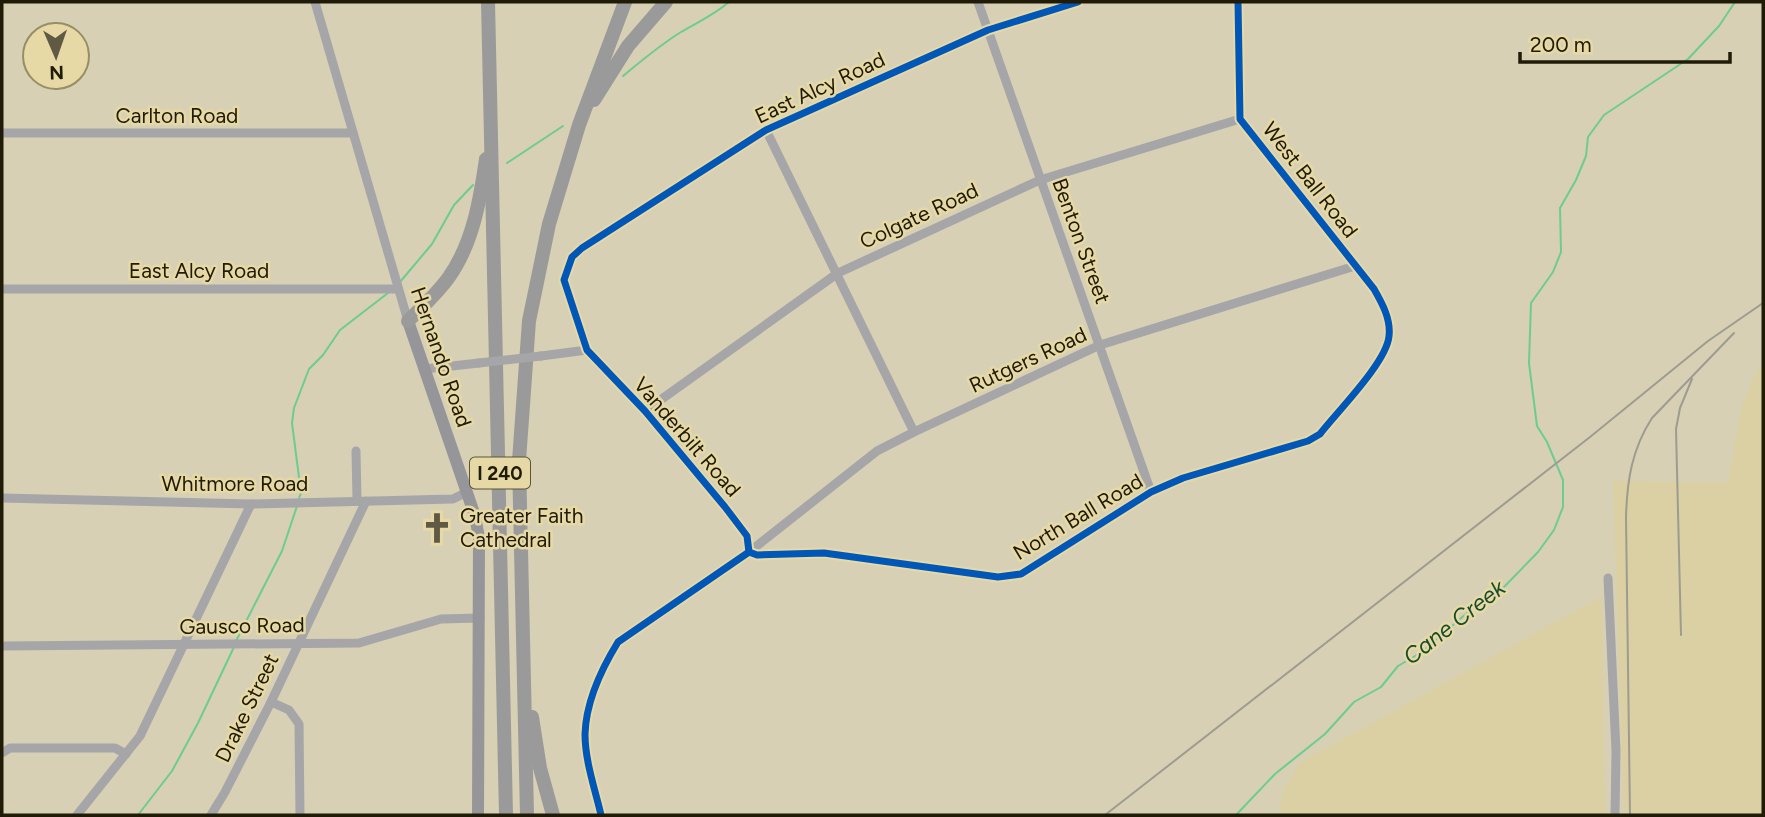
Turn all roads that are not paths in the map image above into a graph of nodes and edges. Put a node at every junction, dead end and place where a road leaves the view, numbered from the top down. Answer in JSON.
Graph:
{"nodes":[{"id":1,"x":316,"y":2,"type":"edge"},
{"id":2,"x":488,"y":2,"type":"edge"},
{"id":3,"x":625,"y":2,"type":"edge"},
{"id":4,"x":666,"y":2,"type":"edge"},
{"id":5,"x":978,"y":2,"type":"edge"},
{"id":6,"x":1078,"y":2,"type":"edge"},
{"id":7,"x":1238,"y":2,"type":"edge"},
{"id":8,"x":988,"y":30,"type":"junction"},
{"id":9,"x":1240,"y":119,"type":"junction"},
{"id":10,"x":579,"y":125,"type":"junction"},
{"id":11,"x":491,"y":130,"type":"junction"},
{"id":12,"x":766,"y":131,"type":"junction"},
{"id":13,"x":2,"y":133,"type":"edge"},
{"id":14,"x":353,"y":133,"type":"junction"},
{"id":15,"x":1040,"y":180,"type":"junction"},
{"id":16,"x":1355,"y":266,"type":"junction"},
{"id":17,"x":838,"y":273,"type":"junction"},
{"id":18,"x":2,"y":289,"type":"edge"},
{"id":19,"x":397,"y":289,"type":"junction"},
{"id":20,"x":408,"y":321,"type":"junction"},
{"id":21,"x":1389,"y":326,"type":"joint"},
{"id":22,"x":1100,"y":345,"type":"junction"},
{"id":23,"x":587,"y":350,"type":"junction"},
{"id":24,"x":425,"y":369,"type":"junction"},
{"id":25,"x":645,"y":411,"type":"junction"},
{"id":26,"x":914,"y":432,"type":"junction"},
{"id":27,"x":356,"y":451,"type":"dead end"},
{"id":28,"x":467,"y":492,"type":"junction"},
{"id":29,"x":1152,"y":492,"type":"junction"},
{"id":30,"x":2,"y":498,"type":"edge"},
{"id":31,"x":362,"y":500,"type":"junction"},
{"id":32,"x":251,"y":504,"type":"junction"},
{"id":33,"x":749,"y":552,"type":"junction"},
{"id":34,"x":1608,"y":578,"type":"dead end"},
{"id":35,"x":480,"y":618,"type":"junction"},
{"id":36,"x":298,"y":643,"type":"junction"},
{"id":37,"x":184,"y":644,"type":"junction"},
{"id":38,"x":2,"y":646,"type":"edge"},
{"id":39,"x":524,"y":677,"type":"junction"},
{"id":40,"x":271,"y":702,"type":"junction"},
{"id":41,"x":2,"y":753,"type":"edge"},
{"id":42,"x":126,"y":754,"type":"junction"},
{"id":43,"x":77,"y":815,"type":"edge"},
{"id":44,"x":211,"y":815,"type":"edge"},
{"id":45,"x":300,"y":815,"type":"edge"},
{"id":46,"x":478,"y":815,"type":"edge"},
{"id":47,"x":506,"y":815,"type":"edge"},
{"id":48,"x":527,"y":815,"type":"edge"},
{"id":49,"x":552,"y":815,"type":"edge"},
{"id":50,"x":601,"y":815,"type":"edge"},
{"id":51,"x":1615,"y":815,"type":"edge"}],
"edges":[{"from":1,"to":14,"type":"street","name":"Hernando Road"},
{"from":2,"to":11,"type":"highway","number":"I 240"},
{"from":3,"to":10,"type":"highway","number":"I 240"},
{"from":4,"to":10,"type":"highway"},
{"from":5,"to":8,"type":"street","name":"Benton Street"},
{"from":6,"to":8,"type":"street","name":"East Alcy Road"},
{"from":7,"to":9,"type":"street","name":"West Ball Road"},
{"from":8,"to":12,"type":"street","name":"East Alcy Road"},
{"from":8,"to":15,"type":"street","name":"Benton Street"},
{"from":9,"to":15,"type":"street","name":"Colgate Road"},
{"from":9,"to":16,"type":"street","name":"West Ball Road"},
{"from":10,"to":39,"type":"highway","number":"I 240"},
{"from":11,"to":20,"type":"highway"},
{"from":11,"to":47,"type":"highway","number":"I 240"},
{"from":12,"to":17,"type":"street"},
{"from":12,"to":23,"type":"street","name":"East Alcy Road"},
{"from":13,"to":14,"type":"street","name":"Carlton Road"},
{"from":14,"to":19,"type":"street","name":"Hernando Road"},
{"from":15,"to":17,"type":"street","name":"Colgate Road"},
{"from":15,"to":22,"type":"street","name":"Benton Street"},
{"from":16,"to":21,"type":"street","name":"West Ball Road"},
{"from":16,"to":22,"type":"street","name":"Rutgers Road"},
{"from":17,"to":25,"type":"street","name":"Colgate Road"},
{"from":17,"to":26,"type":"street"},
{"from":18,"to":19,"type":"street","name":"East Alcy Road"},
{"from":19,"to":20,"type":"street","name":"Hernando Road"},
{"from":20,"to":24,"type":"main road","name":"Hernando Road"},
{"from":21,"to":29,"type":"street","name":"North Ball Road"},
{"from":22,"to":26,"type":"street","name":"Rutgers Road"},
{"from":22,"to":29,"type":"street","name":"Benton Street"},
{"from":23,"to":24,"type":"street","bridge":true},
{"from":23,"to":25,"type":"street","name":"Vanderbilt Road"},
{"from":24,"to":28,"type":"main road","name":"Hernando Road"},
{"from":25,"to":33,"type":"street","name":"Vanderbilt Road"},
{"from":26,"to":33,"type":"street","name":"Rutgers Road"},
{"from":27,"to":31,"type":"street"},
{"from":28,"to":31,"type":"street","name":"Whitmore Road"},
{"from":28,"to":35,"type":"main road","name":"Hernando Road"},
{"from":29,"to":33,"type":"street","name":"North Ball Road"},
{"from":30,"to":32,"type":"street","name":"Whitmore Road"},
{"from":31,"to":32,"type":"street","name":"Whitmore Road"},
{"from":31,"to":36,"type":"street","name":"Drake Street"},
{"from":32,"to":37,"type":"street"},
{"from":33,"to":50,"type":"street"},
{"from":34,"to":51,"type":"street"},
{"from":35,"to":36,"type":"street","name":"Gausco Road"},
{"from":35,"to":46,"type":"main road","name":"Hernando Road"},
{"from":36,"to":37,"type":"street","name":"Gausco Road"},
{"from":36,"to":40,"type":"street","name":"Drake Street"},
{"from":37,"to":38,"type":"street","name":"Gausco Road"},
{"from":37,"to":42,"type":"street"},
{"from":39,"to":48,"type":"highway","number":"I 240"},
{"from":39,"to":49,"type":"highway"},
{"from":40,"to":44,"type":"street","name":"Drake Street"},
{"from":40,"to":45,"type":"street"},
{"from":41,"to":42,"type":"street"},
{"from":42,"to":43,"type":"street"}]}
